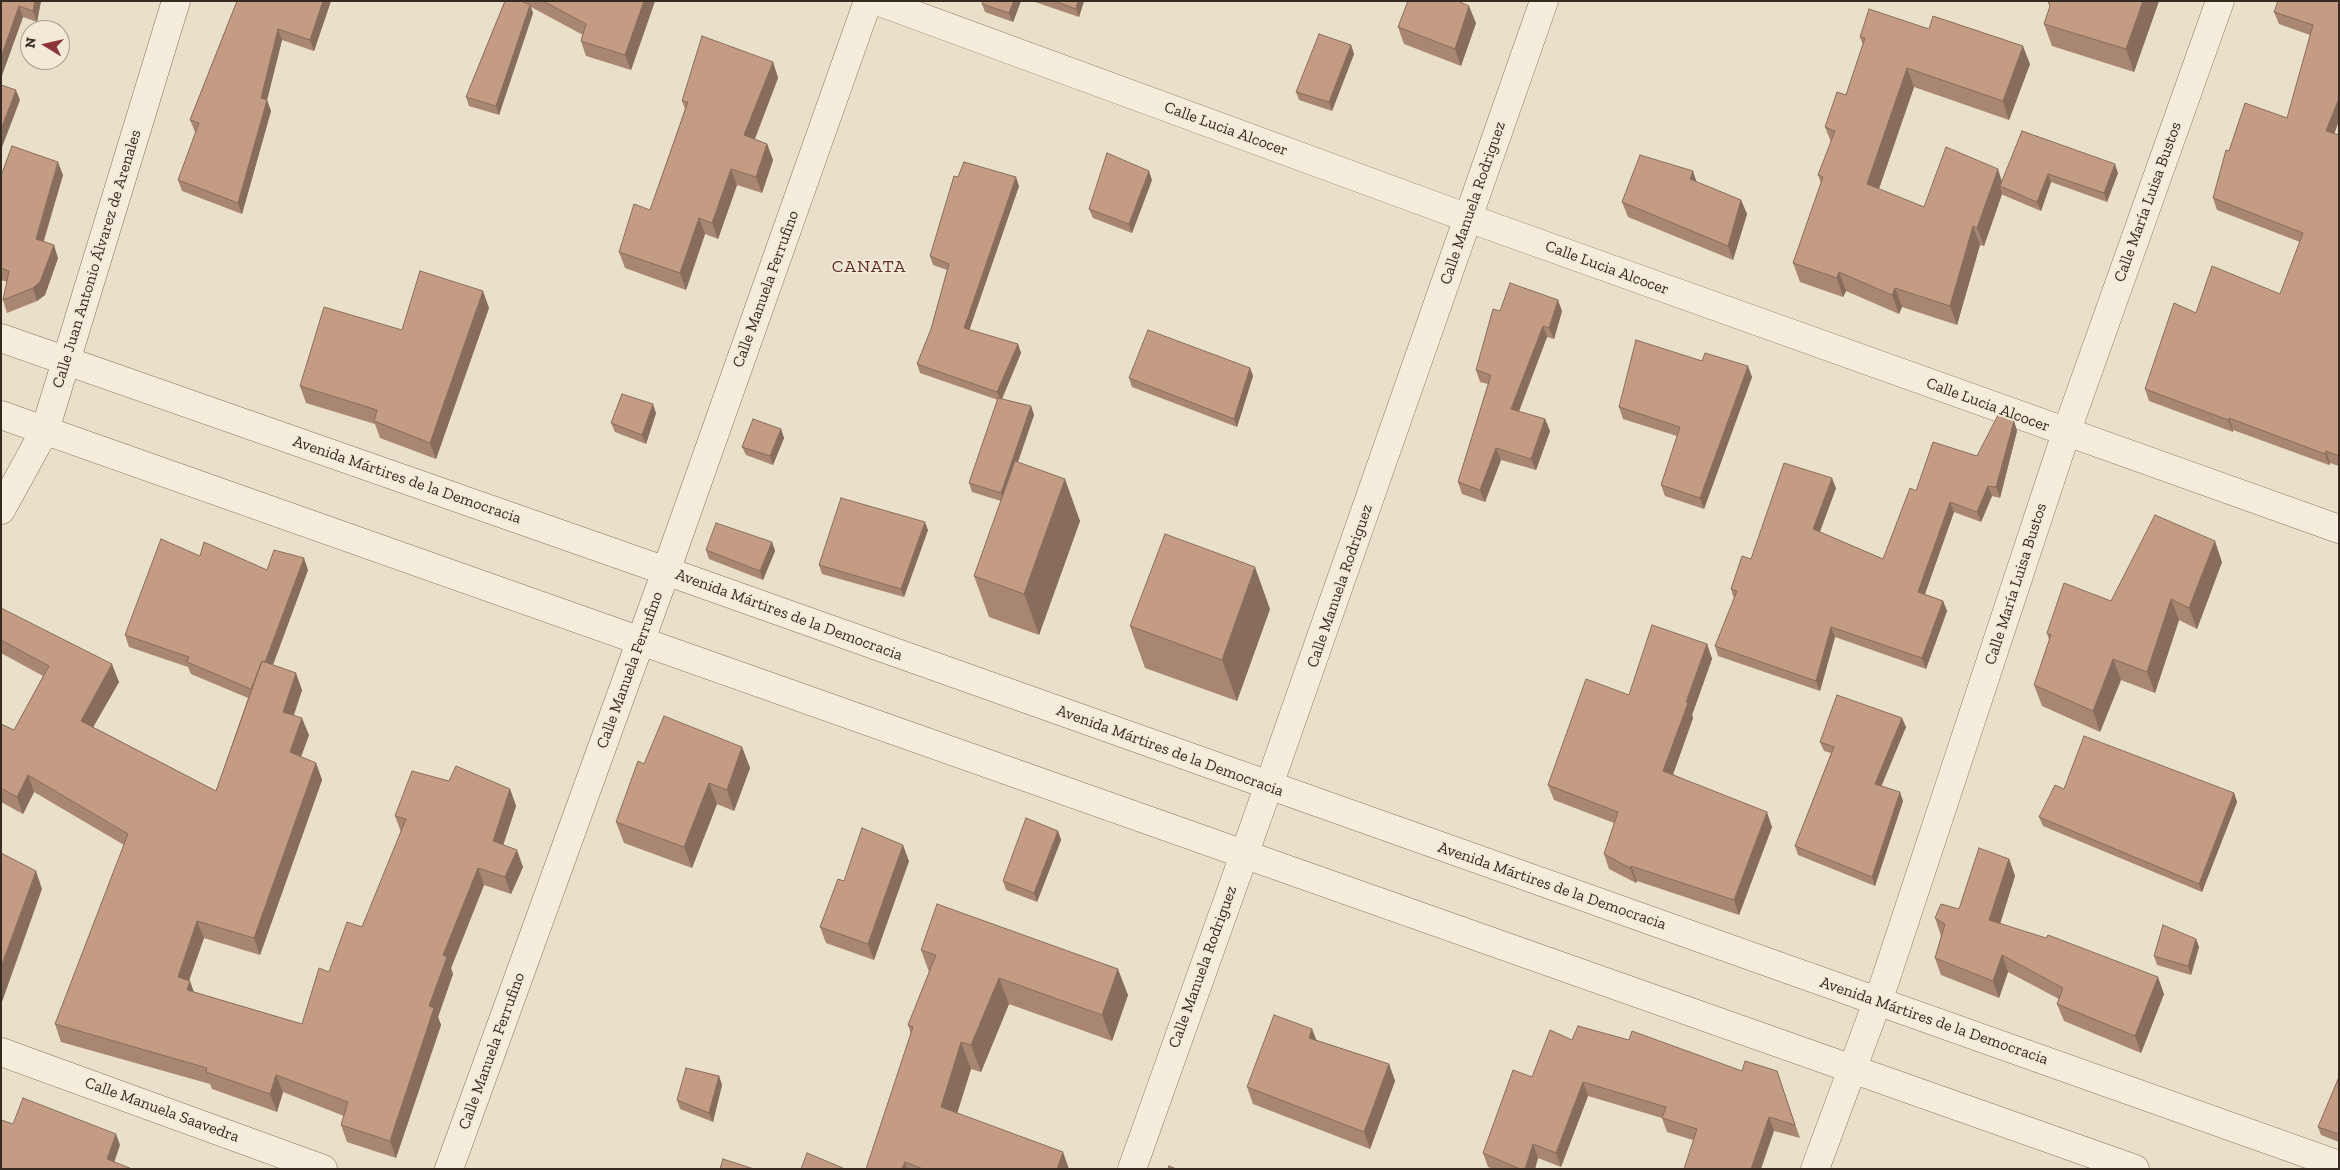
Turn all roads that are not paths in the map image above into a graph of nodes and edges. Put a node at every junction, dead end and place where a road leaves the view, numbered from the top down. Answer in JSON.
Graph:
{"nodes":[{"id":1,"x":176,"y":1,"type":"edge"},
{"id":2,"x":868,"y":1,"type":"edge"},
{"id":3,"x":877,"y":1,"type":"edge"},
{"id":4,"x":1544,"y":1,"type":"edge"},
{"id":5,"x":2220,"y":1,"type":"edge"},
{"id":6,"x":1468,"y":218,"type":"junction"},
{"id":7,"x":1,"y":338,"type":"edge"},
{"id":8,"x":65,"y":360,"type":"junction"},
{"id":9,"x":1,"y":414,"type":"edge"},
{"id":10,"x":45,"y":430,"type":"junction"},
{"id":11,"x":2066,"y":433,"type":"junction"},
{"id":12,"x":1,"y":510,"type":"edge"},
{"id":13,"x":2339,"y":529,"type":"edge"},
{"id":14,"x":666,"y":571,"type":"junction"},
{"id":15,"x":641,"y":641,"type":"junction"},
{"id":16,"x":1269,"y":786,"type":"junction"},
{"id":17,"x":1244,"y":853,"type":"junction"},
{"id":18,"x":1877,"y":1002,"type":"junction"},
{"id":19,"x":1,"y":1052,"type":"edge"},
{"id":20,"x":1851,"y":1069,"type":"junction"},
{"id":21,"x":2339,"y":1165,"type":"edge"},
{"id":22,"x":323,"y":1169,"type":"edge"},
{"id":23,"x":449,"y":1169,"type":"edge"},
{"id":24,"x":1132,"y":1169,"type":"edge"},
{"id":25,"x":1815,"y":1169,"type":"edge"},
{"id":26,"x":2135,"y":1169,"type":"edge"}],
"edges":[{"from":1,"to":8,"type":"street","name":"Calle Juan Antonio Álvarez de Arenales"},
{"from":2,"to":14,"type":"street","name":"Calle Manuela Ferrufino"},
{"from":3,"to":6,"type":"street","name":"Calle Lucia Alcocer"},
{"from":4,"to":6,"type":"street","name":"Calle Manuela Rodriguez"},
{"from":5,"to":11,"type":"street","name":"Calle María Luisa Bustos"},
{"from":6,"to":11,"type":"street","name":"Calle Lucia Alcocer"},
{"from":6,"to":16,"type":"street","name":"Calle Manuela Rodriguez"},
{"from":7,"to":8,"type":"street","name":"Avenida Mártires de la Democracia"},
{"from":8,"to":10,"type":"street","name":"Calle Juan Antonio Álvarez de Arenales"},
{"from":8,"to":14,"type":"street","name":"Avenida Mártires de la Democracia"},
{"from":9,"to":10,"type":"street"},
{"from":10,"to":12,"type":"street","name":"Calle Juan Antonio Álvarez de Arenales"},
{"from":10,"to":15,"type":"street"},
{"from":11,"to":13,"type":"street","name":"Calle Lucia Alcocer"},
{"from":11,"to":18,"type":"street","name":"Calle María Luisa Bustos"},
{"from":14,"to":15,"type":"street","name":"Calle Manuela Ferrufino"},
{"from":14,"to":16,"type":"street","name":"Avenida Mártires de la Democracia"},
{"from":15,"to":17,"type":"street"},
{"from":15,"to":23,"type":"street","name":"Calle Manuela Ferrufino"},
{"from":16,"to":17,"type":"street","name":"Calle Manuela Rodriguez"},
{"from":16,"to":18,"type":"street","name":"Avenida Mártires de la Democracia"},
{"from":17,"to":20,"type":"street"},
{"from":17,"to":24,"type":"street","name":"Calle Manuela Rodriguez"},
{"from":18,"to":20,"type":"street","name":"Calle María Luisa Bustos"},
{"from":18,"to":21,"type":"street","name":"Avenida Mártires de la Democracia"},
{"from":19,"to":22,"type":"street","name":"Calle Manuela Saavedra"},
{"from":20,"to":25,"type":"street","name":"Calle María Luisa Bustos"},
{"from":20,"to":26,"type":"street"}]}
